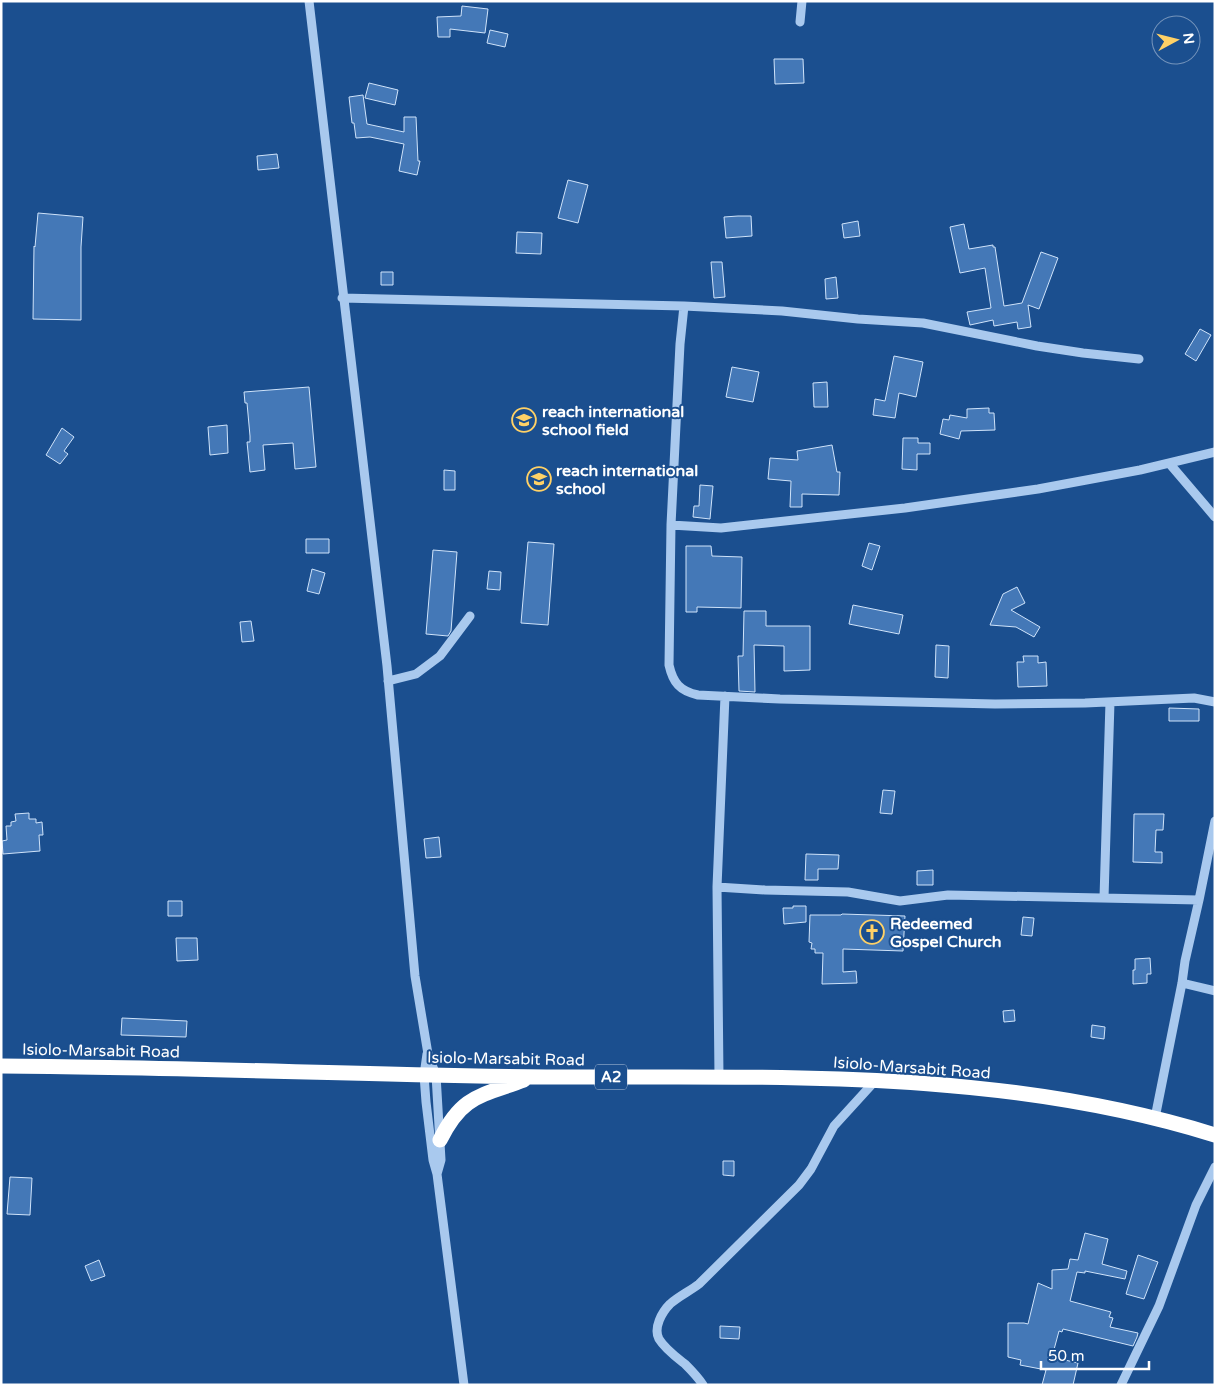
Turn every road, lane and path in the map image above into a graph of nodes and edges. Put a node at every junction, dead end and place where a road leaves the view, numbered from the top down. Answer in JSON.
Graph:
{"nodes":[{"id":1,"x":309,"y":1,"type":"edge"},
{"id":2,"x":802,"y":1,"type":"edge"},
{"id":3,"x":800,"y":22,"type":"dead end"},
{"id":4,"x":342,"y":298,"type":"junction"},
{"id":5,"x":684,"y":306,"type":"junction"},
{"id":6,"x":1139,"y":359,"type":"dead end"},
{"id":7,"x":1215,"y":452,"type":"edge"},
{"id":8,"x":1169,"y":463,"type":"junction"},
{"id":9,"x":1215,"y":517,"type":"edge"},
{"id":10,"x":671,"y":525,"type":"junction"},
{"id":11,"x":470,"y":616,"type":"dead end"},
{"id":12,"x":388,"y":681,"type":"junction"},
{"id":13,"x":725,"y":696,"type":"junction"},
{"id":14,"x":1110,"y":702,"type":"junction"},
{"id":15,"x":1215,"y":702,"type":"edge"},
{"id":16,"x":1215,"y":820,"type":"edge"},
{"id":17,"x":717,"y":887,"type":"junction"},
{"id":18,"x":1104,"y":898,"type":"junction"},
{"id":19,"x":1199,"y":900,"type":"junction"},
{"id":20,"x":1182,"y":983,"type":"junction"},
{"id":21,"x":1215,"y":992,"type":"edge"},
{"id":22,"x":1,"y":1066,"type":"edge"},
{"id":23,"x":430,"y":1075,"type":"junction"},
{"id":24,"x":532,"y":1076,"type":"junction"},
{"id":25,"x":719,"y":1077,"type":"junction"},
{"id":26,"x":875,"y":1081,"type":"junction"},
{"id":27,"x":1155,"y":1118,"type":"junction"},
{"id":28,"x":1215,"y":1135,"type":"edge"},
{"id":29,"x":440,"y":1140,"type":"junction"},
{"id":30,"x":1215,"y":1167,"type":"edge"},
{"id":31,"x":437,"y":1174,"type":"junction"},
{"id":32,"x":464,"y":1385,"type":"edge"},
{"id":33,"x":703,"y":1385,"type":"edge"},
{"id":34,"x":1121,"y":1385,"type":"edge"}],
"edges":[{"from":1,"to":4,"type":"street"},
{"from":2,"to":3,"type":"street"},
{"from":4,"to":5,"type":"street"},
{"from":4,"to":12,"type":"street"},
{"from":5,"to":6,"type":"street"},
{"from":5,"to":10,"type":"street"},
{"from":7,"to":8,"type":"street"},
{"from":8,"to":9,"type":"street"},
{"from":8,"to":10,"type":"street"},
{"from":10,"to":13,"type":"street"},
{"from":11,"to":12,"type":"street"},
{"from":12,"to":23,"type":"street"},
{"from":13,"to":14,"type":"street"},
{"from":13,"to":17,"type":"street"},
{"from":14,"to":15,"type":"street"},
{"from":14,"to":18,"type":"street"},
{"from":16,"to":19,"type":"street"},
{"from":17,"to":18,"type":"street"},
{"from":17,"to":25,"type":"street"},
{"from":18,"to":19,"type":"street"},
{"from":19,"to":20,"type":"street"},
{"from":20,"to":21,"type":"street"},
{"from":20,"to":27,"type":"street"},
{"from":22,"to":23,"type":"highway","name":"Isiolo-Marsabit Road","number":"A2"},
{"from":23,"to":24,"type":"highway","name":"Isiolo-Marsabit Road","number":"A2"},
{"from":23,"to":29,"type":"street"},
{"from":23,"to":31,"type":"street"},
{"from":24,"to":25,"type":"highway","name":"Isiolo-Marsabit Road","number":"A2"},
{"from":24,"to":29,"type":"highway"},
{"from":25,"to":26,"type":"highway","name":"Isiolo-Marsabit Road","number":"A2"},
{"from":26,"to":27,"type":"highway","name":"Isiolo-Marsabit Road","number":"A2"},
{"from":26,"to":33,"type":"street"},
{"from":27,"to":28,"type":"highway","name":"Isiolo-Marsabit Road","number":"A2"},
{"from":29,"to":31,"type":"street"},
{"from":30,"to":34,"type":"street"},
{"from":31,"to":32,"type":"street"}]}
